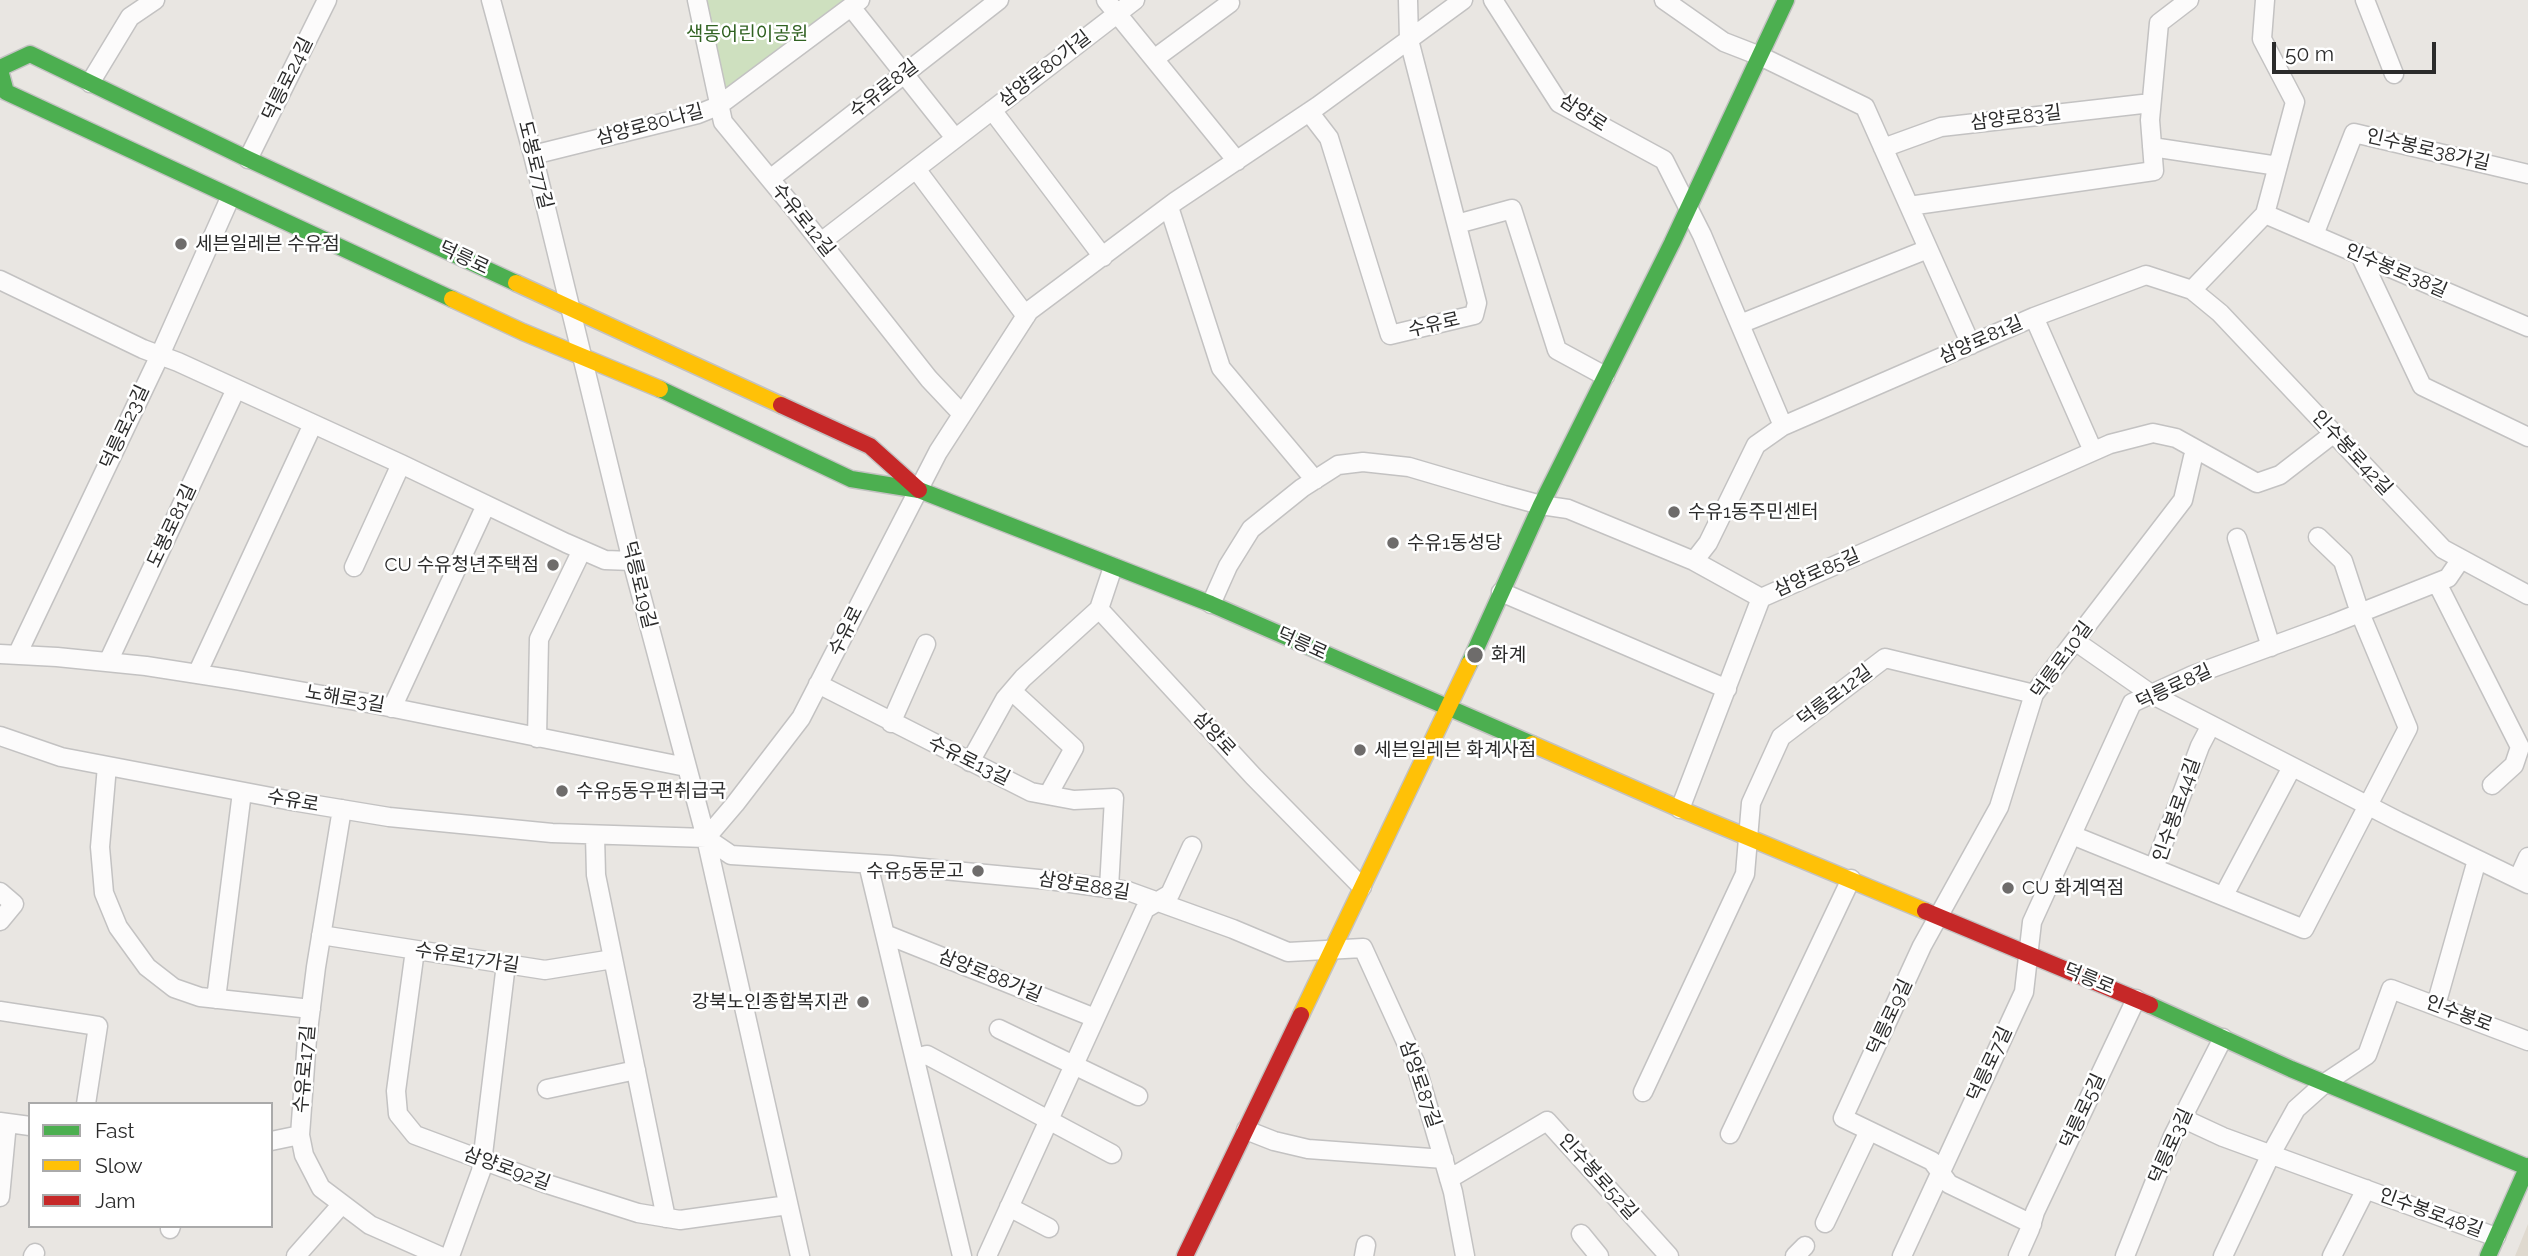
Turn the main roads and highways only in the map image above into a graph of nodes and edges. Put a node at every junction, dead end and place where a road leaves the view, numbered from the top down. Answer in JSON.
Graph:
{"nodes":[{"id":1,"x":1786,"y":0,"type":"edge"},
{"id":2,"x":0,"y":69,"type":"edge"},
{"id":3,"x":3,"y":98,"type":"edge"},
{"id":4,"x":919,"y":490,"type":"junction"},
{"id":5,"x":1449,"y":708,"type":"junction"},
{"id":6,"x":2528,"y":1166,"type":"edge"},
{"id":7,"x":1185,"y":1256,"type":"edge"},
{"id":8,"x":2488,"y":1256,"type":"edge"}],
"edges":[{"from":1,"to":5,"type":"main road"},
{"from":2,"to":3,"type":"main road","name":"덕릉로"},
{"from":2,"to":4,"type":"main road","name":"덕릉로"},
{"from":3,"to":4,"type":"main road","name":"덕릉로"},
{"from":4,"to":5,"type":"main road","name":"덕릉로"},
{"from":5,"to":6,"type":"main road","name":"덕릉로"},
{"from":5,"to":7,"type":"main road"},
{"from":6,"to":8,"type":"main road"}]}
